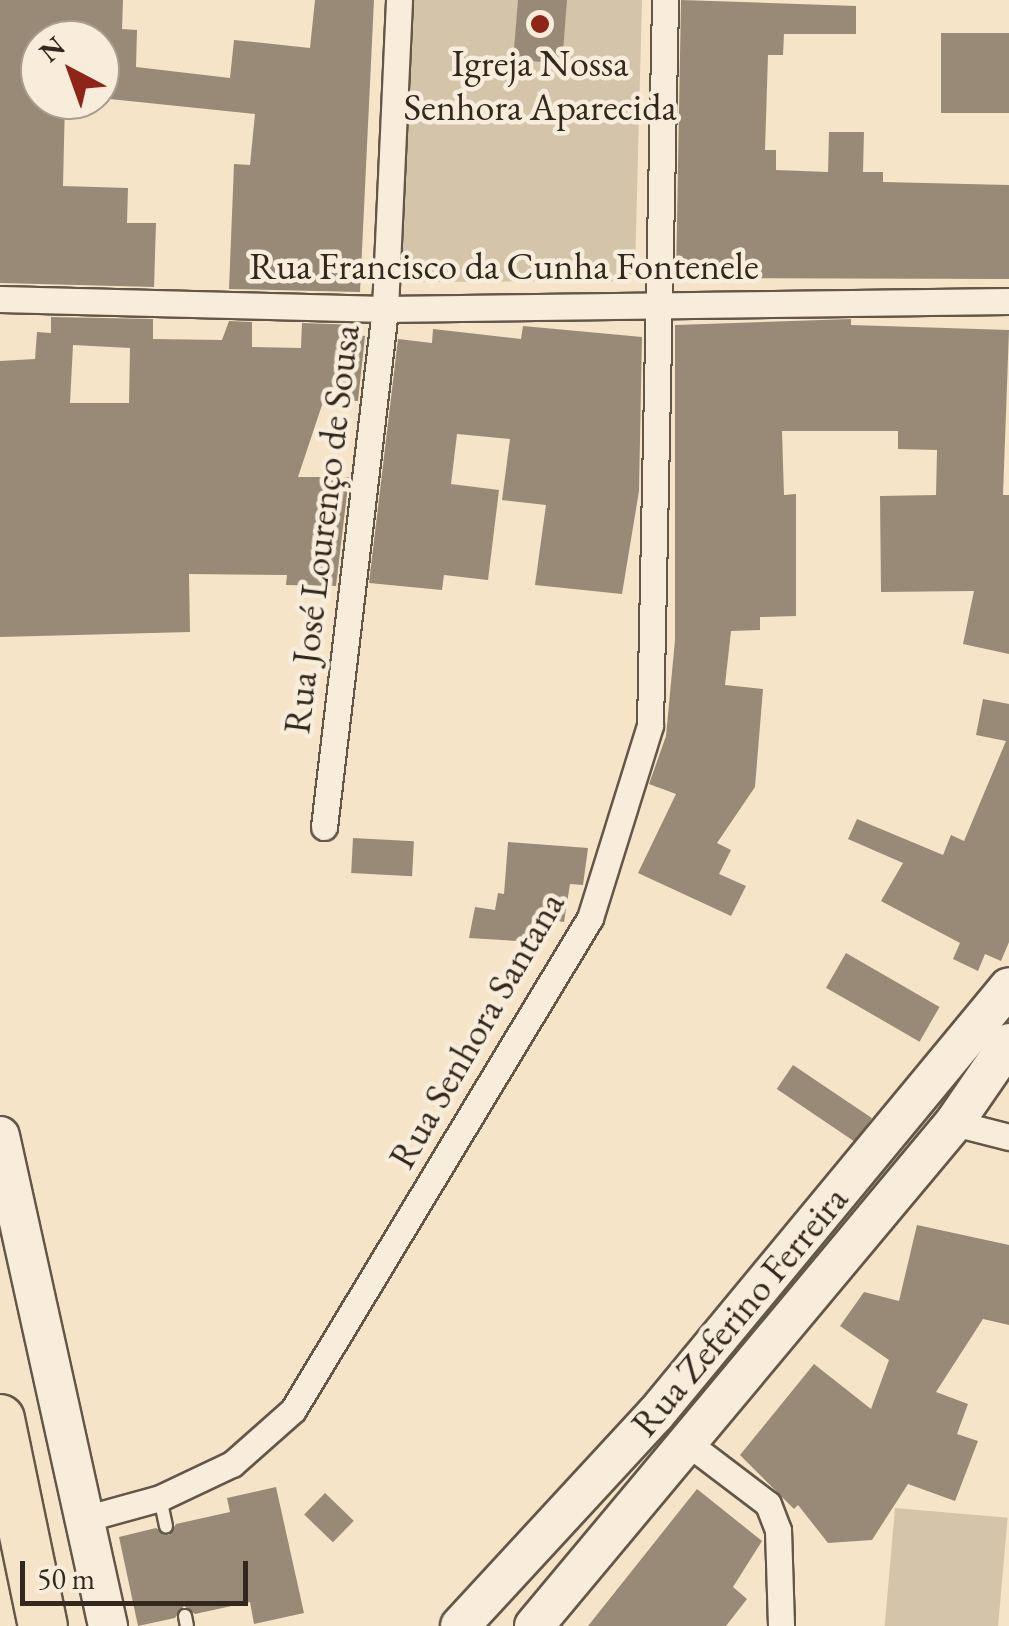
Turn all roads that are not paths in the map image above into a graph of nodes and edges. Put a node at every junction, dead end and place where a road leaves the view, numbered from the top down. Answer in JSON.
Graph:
{"nodes":[{"id":1,"x":399,"y":0,"type":"edge"},
{"id":2,"x":665,"y":0,"type":"edge"},
{"id":3,"x":0,"y":299,"type":"edge"},
{"id":4,"x":1009,"y":300,"type":"edge"},
{"id":5,"x":657,"y":304,"type":"junction"},
{"id":6,"x":385,"y":308,"type":"junction"},
{"id":7,"x":324,"y":828,"type":"dead end"},
{"id":8,"x":1009,"y":988,"type":"edge"},
{"id":9,"x":1009,"y":1044,"type":"edge"},
{"id":10,"x":954,"y":1123,"type":"junction"},
{"id":11,"x":0,"y":1136,"type":"edge"},
{"id":12,"x":1009,"y":1137,"type":"edge"},
{"id":13,"x":0,"y":1419,"type":"edge"},
{"id":14,"x":690,"y":1444,"type":"junction"},
{"id":15,"x":160,"y":1498,"type":"junction"},
{"id":16,"x":84,"y":1519,"type":"junction"},
{"id":17,"x":166,"y":1526,"type":"dead end"},
{"id":18,"x":43,"y":1626,"type":"edge"},
{"id":19,"x":108,"y":1626,"type":"edge"},
{"id":20,"x":460,"y":1626,"type":"edge"},
{"id":21,"x":534,"y":1626,"type":"edge"},
{"id":22,"x":782,"y":1626,"type":"edge"}],
"edges":[{"from":1,"to":6,"type":"street","name":"Rua José Lourenço de Sousa"},
{"from":2,"to":5,"type":"street","name":"Rua Senhora Santana"},
{"from":3,"to":6,"type":"street","name":"Rua Francisco da Cunha Fontenele"},
{"from":4,"to":5,"type":"street","name":"Rua Francisco da Cunha Fontenele"},
{"from":5,"to":6,"type":"street","name":"Rua Francisco da Cunha Fontenele"},
{"from":5,"to":15,"type":"street","name":"Rua Senhora Santana"},
{"from":6,"to":7,"type":"street","name":"Rua José Lourenço de Sousa"},
{"from":8,"to":20,"type":"main road","name":"Rua Zeferino Ferreira"},
{"from":9,"to":10,"type":"main road","name":"Rua Zeferino Ferreira"},
{"from":10,"to":12,"type":"street"},
{"from":10,"to":14,"type":"main road","name":"Rua Zeferino Ferreira"},
{"from":11,"to":16,"type":"main road"},
{"from":13,"to":18,"type":"highway"},
{"from":14,"to":21,"type":"main road","name":"Rua Zeferino Ferreira"},
{"from":14,"to":22,"type":"street"},
{"from":15,"to":16,"type":"street","name":"Rua Senhora Santana"},
{"from":15,"to":17,"type":"lane"},
{"from":16,"to":19,"type":"main road"}]}
